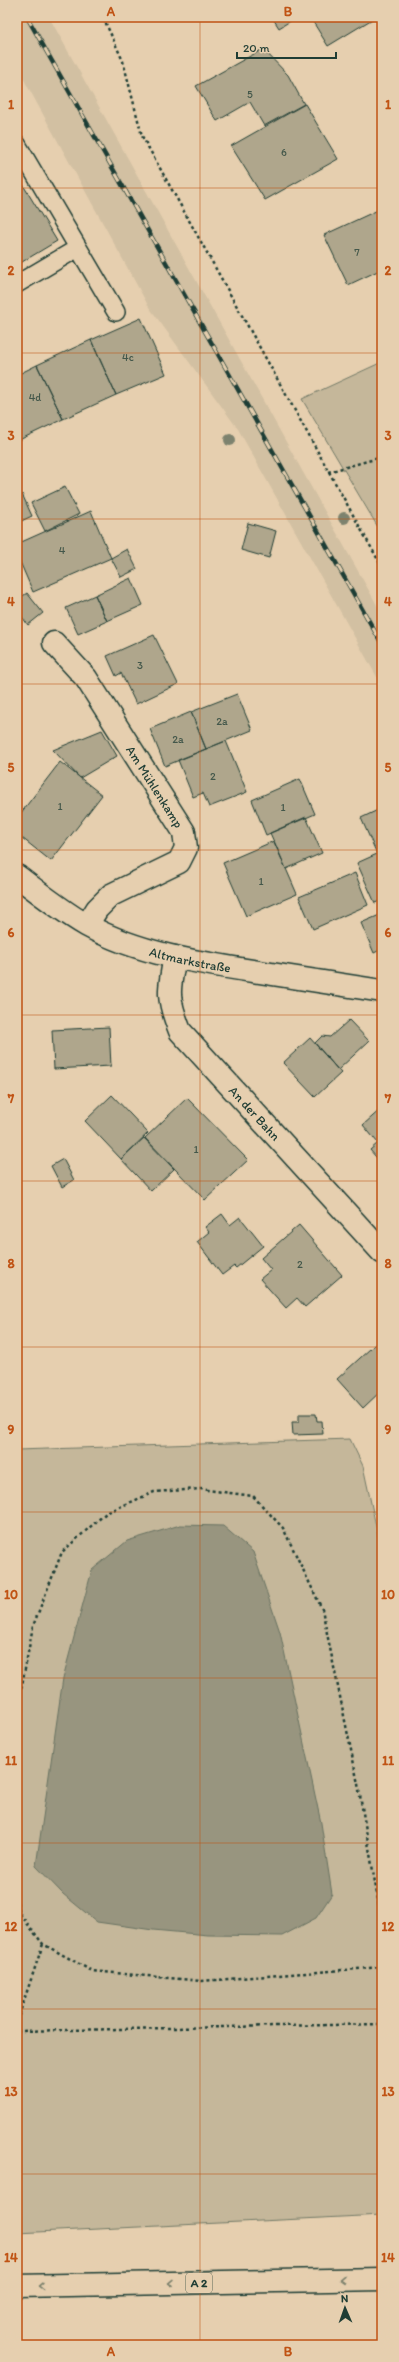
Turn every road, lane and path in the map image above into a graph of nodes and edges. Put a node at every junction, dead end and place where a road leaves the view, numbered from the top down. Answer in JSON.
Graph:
{"nodes":[{"id":1,"x":103,"y":17,"type":"edge"},
{"id":2,"x":17,"y":144,"type":"edge"},
{"id":3,"x":78,"y":248,"type":"junction"},
{"id":4,"x":17,"y":284,"type":"edge"},
{"id":5,"x":116,"y":312,"type":"dead end"},
{"id":6,"x":382,"y":457,"type":"edge"},
{"id":7,"x":328,"y":472,"type":"junction"},
{"id":8,"x":382,"y":567,"type":"edge"},
{"id":9,"x":54,"y":643,"type":"dead end"},
{"id":10,"x":17,"y":876,"type":"edge"},
{"id":11,"x":87,"y":925,"type":"junction"},
{"id":12,"x":175,"y":957,"type":"junction"},
{"id":13,"x":382,"y":991,"type":"edge"},
{"id":14,"x":382,"y":1252,"type":"edge"},
{"id":15,"x":17,"y":1712,"type":"edge"},
{"id":16,"x":17,"y":1902,"type":"edge"},
{"id":17,"x":382,"y":1923,"type":"edge"},
{"id":18,"x":43,"y":1944,"type":"junction"},
{"id":19,"x":382,"y":1967,"type":"edge"},
{"id":20,"x":17,"y":2021,"type":"edge"},
{"id":21,"x":382,"y":2024,"type":"edge"},
{"id":22,"x":17,"y":2031,"type":"edge"},
{"id":23,"x":382,"y":2279,"type":"edge"},
{"id":24,"x":17,"y":2286,"type":"edge"}],
"edges":[{"from":1,"to":7,"type":"path"},
{"from":2,"to":3,"type":"lane"},
{"from":3,"to":4,"type":"lane"},
{"from":3,"to":5,"type":"lane"},
{"from":6,"to":7,"type":"path"},
{"from":7,"to":8,"type":"path"},
{"from":9,"to":11,"type":"main road","name":"Am Mühlenkamp"},
{"from":10,"to":11,"type":"main road","name":"Altmarkstraße"},
{"from":11,"to":12,"type":"main road","name":"Altmarkstraße"},
{"from":12,"to":13,"type":"main road","name":"Altmarkstraße"},
{"from":12,"to":14,"type":"main road","name":"An der Bahn"},
{"from":15,"to":17,"type":"path"},
{"from":16,"to":18,"type":"path"},
{"from":18,"to":19,"type":"path"},
{"from":18,"to":20,"type":"path"},
{"from":21,"to":22,"type":"path"},
{"from":23,"to":24,"type":"main road","number":"A 2","one_way":true}]}
